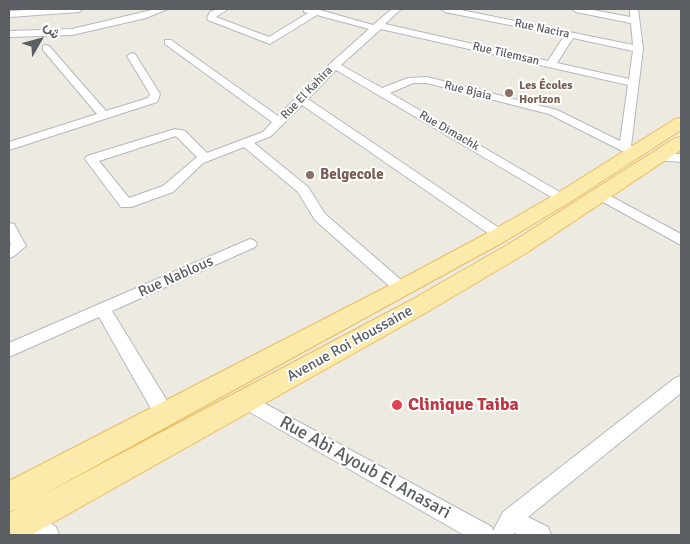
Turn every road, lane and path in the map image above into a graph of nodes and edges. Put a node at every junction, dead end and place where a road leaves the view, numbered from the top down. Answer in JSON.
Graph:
{"nodes":[{"id":1,"x":79,"y":9,"type":"edge"},
{"id":2,"x":130,"y":9,"type":"edge"},
{"id":3,"x":164,"y":9,"type":"edge"},
{"id":4,"x":224,"y":9,"type":"edge"},
{"id":5,"x":303,"y":9,"type":"edge"},
{"id":6,"x":397,"y":9,"type":"edge"},
{"id":7,"x":445,"y":9,"type":"edge"},
{"id":8,"x":576,"y":9,"type":"edge"},
{"id":9,"x":634,"y":9,"type":"edge"},
{"id":10,"x":459,"y":10,"type":"edge"},
{"id":11,"x":316,"y":12,"type":"junction"},
{"id":12,"x":9,"y":14,"type":"edge"},
{"id":13,"x":119,"y":21,"type":"junction"},
{"id":14,"x":636,"y":21,"type":"junction"},
{"id":15,"x":376,"y":27,"type":"junction"},
{"id":16,"x":9,"y":34,"type":"edge"},
{"id":17,"x":570,"y":35,"type":"junction"},
{"id":18,"x":168,"y":42,"type":"dead end"},
{"id":19,"x":46,"y":48,"type":"dead end"},
{"id":20,"x":638,"y":49,"type":"junction"},
{"id":21,"x":132,"y":56,"type":"dead end"},
{"id":22,"x":335,"y":64,"type":"junction"},
{"id":23,"x":551,"y":64,"type":"junction"},
{"id":24,"x":634,"y":83,"type":"junction"},
{"id":25,"x":382,"y":92,"type":"junction"},
{"id":26,"x":302,"y":100,"type":"junction"},
{"id":27,"x":104,"y":116,"type":"junction"},
{"id":28,"x":279,"y":122,"type":"junction"},
{"id":29,"x":681,"y":123,"type":"edge"},
{"id":30,"x":681,"y":142,"type":"edge"},
{"id":31,"x":247,"y":143,"type":"junction"},
{"id":32,"x":9,"y":146,"type":"edge"},
{"id":33,"x":650,"y":154,"type":"edge"},
{"id":34,"x":205,"y":158,"type":"junction"},
{"id":35,"x":601,"y":196,"type":"junction"},
{"id":36,"x":563,"y":198,"type":"junction"},
{"id":37,"x":9,"y":227,"type":"edge"},
{"id":38,"x":500,"y":235,"type":"junction"},
{"id":39,"x":681,"y":240,"type":"edge"},
{"id":40,"x":250,"y":244,"type":"dead end"},
{"id":41,"x":9,"y":253,"type":"edge"},
{"id":42,"x":402,"y":289,"type":"junction"},
{"id":43,"x":102,"y":309,"type":"junction"},
{"id":44,"x":9,"y":350,"type":"edge"},
{"id":45,"x":681,"y":384,"type":"edge"},
{"id":46,"x":245,"y":401,"type":"junction"},
{"id":47,"x":165,"y":416,"type":"junction"},
{"id":48,"x":9,"y":497,"type":"edge"},
{"id":49,"x":18,"y":525,"type":"edge"},
{"id":50,"x":506,"y":527,"type":"edge"},
{"id":51,"x":48,"y":535,"type":"edge"},
{"id":52,"x":484,"y":535,"type":"edge"},
{"id":53,"x":540,"y":535,"type":"edge"}],
"edges":[{"from":1,"to":12,"type":"street"},
{"from":2,"to":13,"type":"street"},
{"from":3,"to":13,"type":"street"},
{"from":4,"to":11,"type":"street"},
{"from":5,"to":11,"type":"street","name":"Rue Tilemsan"},
{"from":6,"to":15,"type":"street","name":"Rue El Kahira"},
{"from":7,"to":10,"type":"street","name":"Rue Nacira"},
{"from":8,"to":14,"type":"street"},
{"from":9,"to":14,"type":"street"},
{"from":10,"to":17,"type":"street","name":"Rue Nacira"},
{"from":11,"to":15,"type":"street","name":"Rue Tilemsan"},
{"from":13,"to":16,"type":"street"},
{"from":14,"to":20,"type":"street"},
{"from":15,"to":22,"type":"street","name":"Rue El Kahira"},
{"from":15,"to":23,"type":"street","name":"Rue Tilemsan"},
{"from":17,"to":20,"type":"street","name":"Rue Nacira"},
{"from":17,"to":23,"type":"street"},
{"from":18,"to":28,"type":"street"},
{"from":19,"to":27,"type":"street"},
{"from":20,"to":24,"type":"street"},
{"from":21,"to":27,"type":"street"},
{"from":22,"to":25,"type":"street","name":"Rue Dimachk"},
{"from":22,"to":26,"type":"street","name":"Rue El Kahira"},
{"from":23,"to":24,"type":"street","name":"Rue Tilemsan"},
{"from":24,"to":33,"type":"street"},
{"from":25,"to":33,"type":"street","name":"Rue Bjaia"},
{"from":25,"to":36,"type":"street","name":"Rue Dimachk"},
{"from":26,"to":28,"type":"street","name":"Rue El Kahira"},
{"from":26,"to":38,"type":"street"},
{"from":27,"to":32,"type":"street"},
{"from":28,"to":31,"type":"street","name":"Rue El Kahira"},
{"from":29,"to":33,"type":"main road","name":"Avenue Roi Houssaine"},
{"from":30,"to":33,"type":"main road","name":"Avenue Roi Houssaine"},
{"from":31,"to":34,"type":"street","name":"Rue El Kahira"},
{"from":31,"to":42,"type":"street"},
{"from":33,"to":35,"type":"main road","name":"Avenue Roi Houssaine"},
{"from":33,"to":36,"type":"main road","name":"Avenue Roi Houssaine"},
{"from":34,"to":34,"type":"street","name":"Rue El Kahira"},
{"from":35,"to":39,"type":"street"},
{"from":35,"to":46,"type":"main road","name":"Avenue Roi Houssaine"},
{"from":36,"to":38,"type":"main road","name":"Avenue Roi Houssaine"},
{"from":37,"to":41,"type":"street"},
{"from":38,"to":42,"type":"main road","name":"Avenue Roi Houssaine"},
{"from":40,"to":43,"type":"street","name":"Rue Nablous"},
{"from":42,"to":47,"type":"main road","name":"Avenue Roi Houssaine"},
{"from":43,"to":44,"type":"street","name":"Rue Nablous"},
{"from":43,"to":47,"type":"street"},
{"from":45,"to":50,"type":"street"},
{"from":46,"to":49,"type":"main road","name":"Avenue Roi Houssaine"},
{"from":46,"to":52,"type":"street","name":"Rue Abi Ayoub El Anasari"},
{"from":47,"to":48,"type":"main road","name":"Avenue Roi Houssaine"},
{"from":49,"to":51,"type":"street"},
{"from":50,"to":53,"type":"street"}]}
